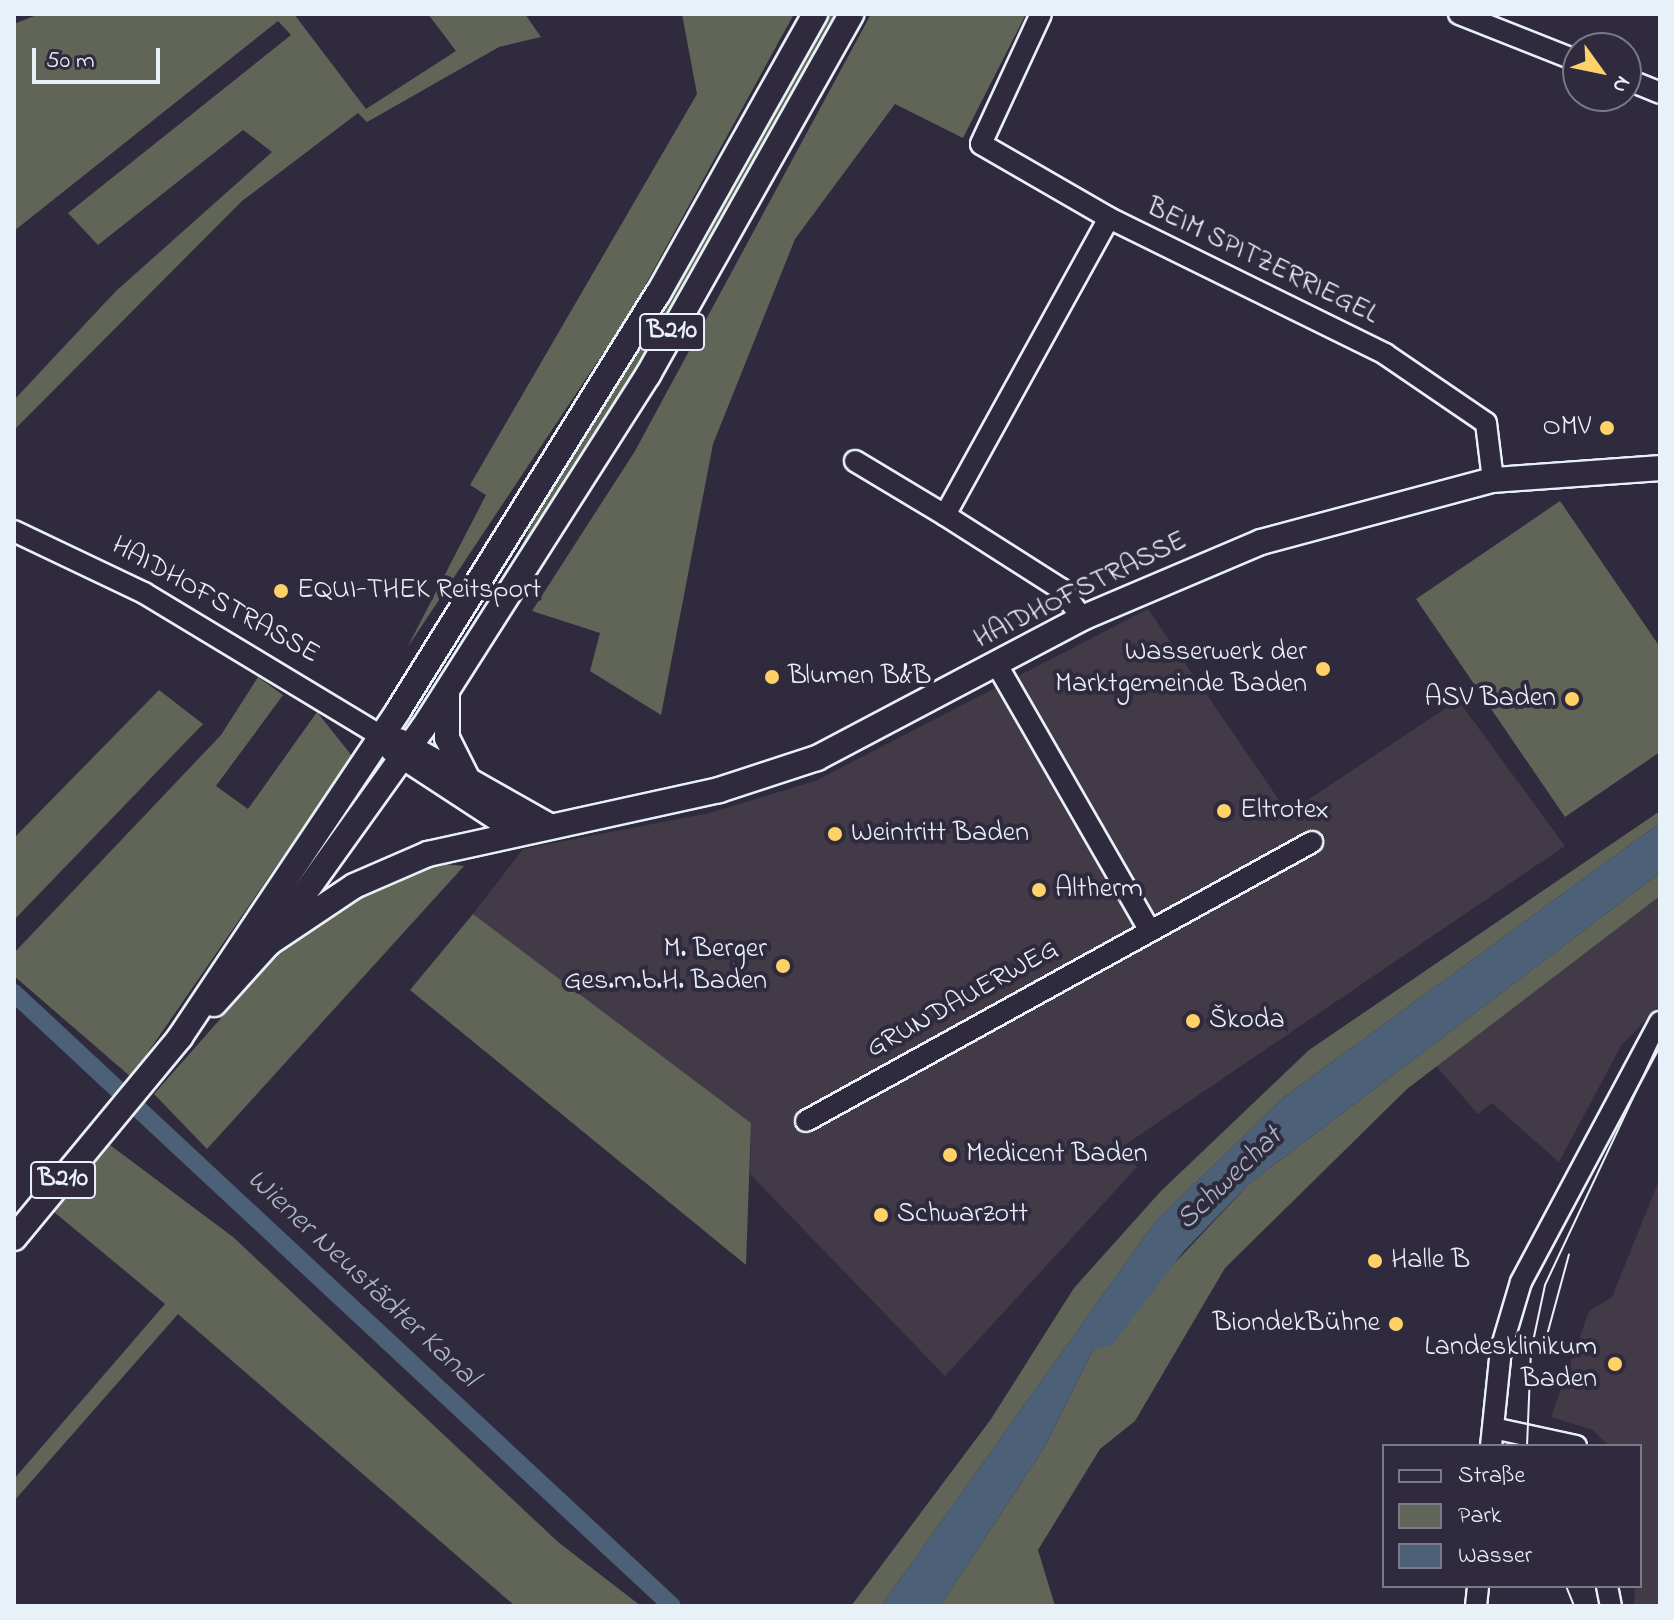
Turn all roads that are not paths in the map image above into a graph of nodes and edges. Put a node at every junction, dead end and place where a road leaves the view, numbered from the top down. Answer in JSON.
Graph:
{"nodes":[{"id":1,"x":815,"y":14,"type":"edge"},
{"id":2,"x":851,"y":14,"type":"edge"},
{"id":3,"x":1041,"y":14,"type":"edge"},
{"id":4,"x":1459,"y":14,"type":"edge"},
{"id":5,"x":1562,"y":55,"type":"edge"},
{"id":6,"x":1109,"y":218,"type":"junction"},
{"id":7,"x":855,"y":461,"type":"dead end"},
{"id":8,"x":1660,"y":468,"type":"edge"},
{"id":9,"x":1493,"y":480,"type":"junction"},
{"id":10,"x":945,"y":515,"type":"junction"},
{"id":11,"x":14,"y":531,"type":"edge"},
{"id":12,"x":1082,"y":618,"type":"junction"},
{"id":13,"x":997,"y":665,"type":"junction"},
{"id":14,"x":447,"y":691,"type":"junction"},
{"id":15,"x":381,"y":736,"type":"junction"},
{"id":16,"x":406,"y":753,"type":"junction"},
{"id":17,"x":473,"y":786,"type":"junction"},
{"id":18,"x":546,"y":824,"type":"junction"},
{"id":19,"x":517,"y":831,"type":"junction"},
{"id":20,"x":1312,"y":842,"type":"dead end"},
{"id":21,"x":1148,"y":928,"type":"junction"},
{"id":22,"x":269,"y":943,"type":"junction"},
{"id":23,"x":1660,"y":1022,"type":"edge"},
{"id":24,"x":180,"y":1037,"type":"junction"},
{"id":25,"x":806,"y":1121,"type":"dead end"},
{"id":26,"x":14,"y":1238,"type":"edge"},
{"id":27,"x":1492,"y":1437,"type":"edge"},
{"id":28,"x":1557,"y":1444,"type":"edge"}],
"edges":[{"from":1,"to":15,"type":"main road","number":"B210"},
{"from":2,"to":14,"type":"main road","number":"B210"},
{"from":3,"to":6,"type":"street","name":"BEIM SPITZERRIEGEL"},
{"from":4,"to":5,"type":"street"},
{"from":6,"to":9,"type":"street","name":"BEIM SPITZERRIEGEL"},
{"from":6,"to":10,"type":"street"},
{"from":7,"to":10,"type":"street"},
{"from":8,"to":9,"type":"main road","name":"HAIDHOFSTRASSE"},
{"from":9,"to":12,"type":"main road","name":"HAIDHOFSTRASSE"},
{"from":10,"to":12,"type":"street"},
{"from":11,"to":15,"type":"street","name":"HAIDHOFSTRASSE"},
{"from":12,"to":13,"type":"main road","name":"HAIDHOFSTRASSE"},
{"from":13,"to":18,"type":"main road","name":"HAIDHOFSTRASSE"},
{"from":13,"to":21,"type":"street"},
{"from":14,"to":16,"type":"main road","number":"B210"},
{"from":14,"to":17,"type":"main road"},
{"from":15,"to":16,"type":"main road","name":"HAIDHOFSTRASSE"},
{"from":15,"to":24,"type":"main road","number":"B210"},
{"from":16,"to":17,"type":"main road","name":"HAIDHOFSTRASSE"},
{"from":16,"to":19,"type":"main road","name":"HAIDHOFSTRASSE"},
{"from":16,"to":22,"type":"main road","number":"B210"},
{"from":17,"to":18,"type":"main road","name":"HAIDHOFSTRASSE"},
{"from":18,"to":19,"type":"main road","name":"HAIDHOFSTRASSE"},
{"from":19,"to":22,"type":"main road","name":"HAIDHOFSTRASSE"},
{"from":20,"to":21,"type":"street","name":"GRUNDAUERWEG"},
{"from":21,"to":25,"type":"street","name":"GRUNDAUERWEG"},
{"from":22,"to":24,"type":"main road","number":"B210"},
{"from":23,"to":27,"type":"street"},
{"from":24,"to":26,"type":"main road","number":"B210"},
{"from":27,"to":28,"type":"street"}]}
